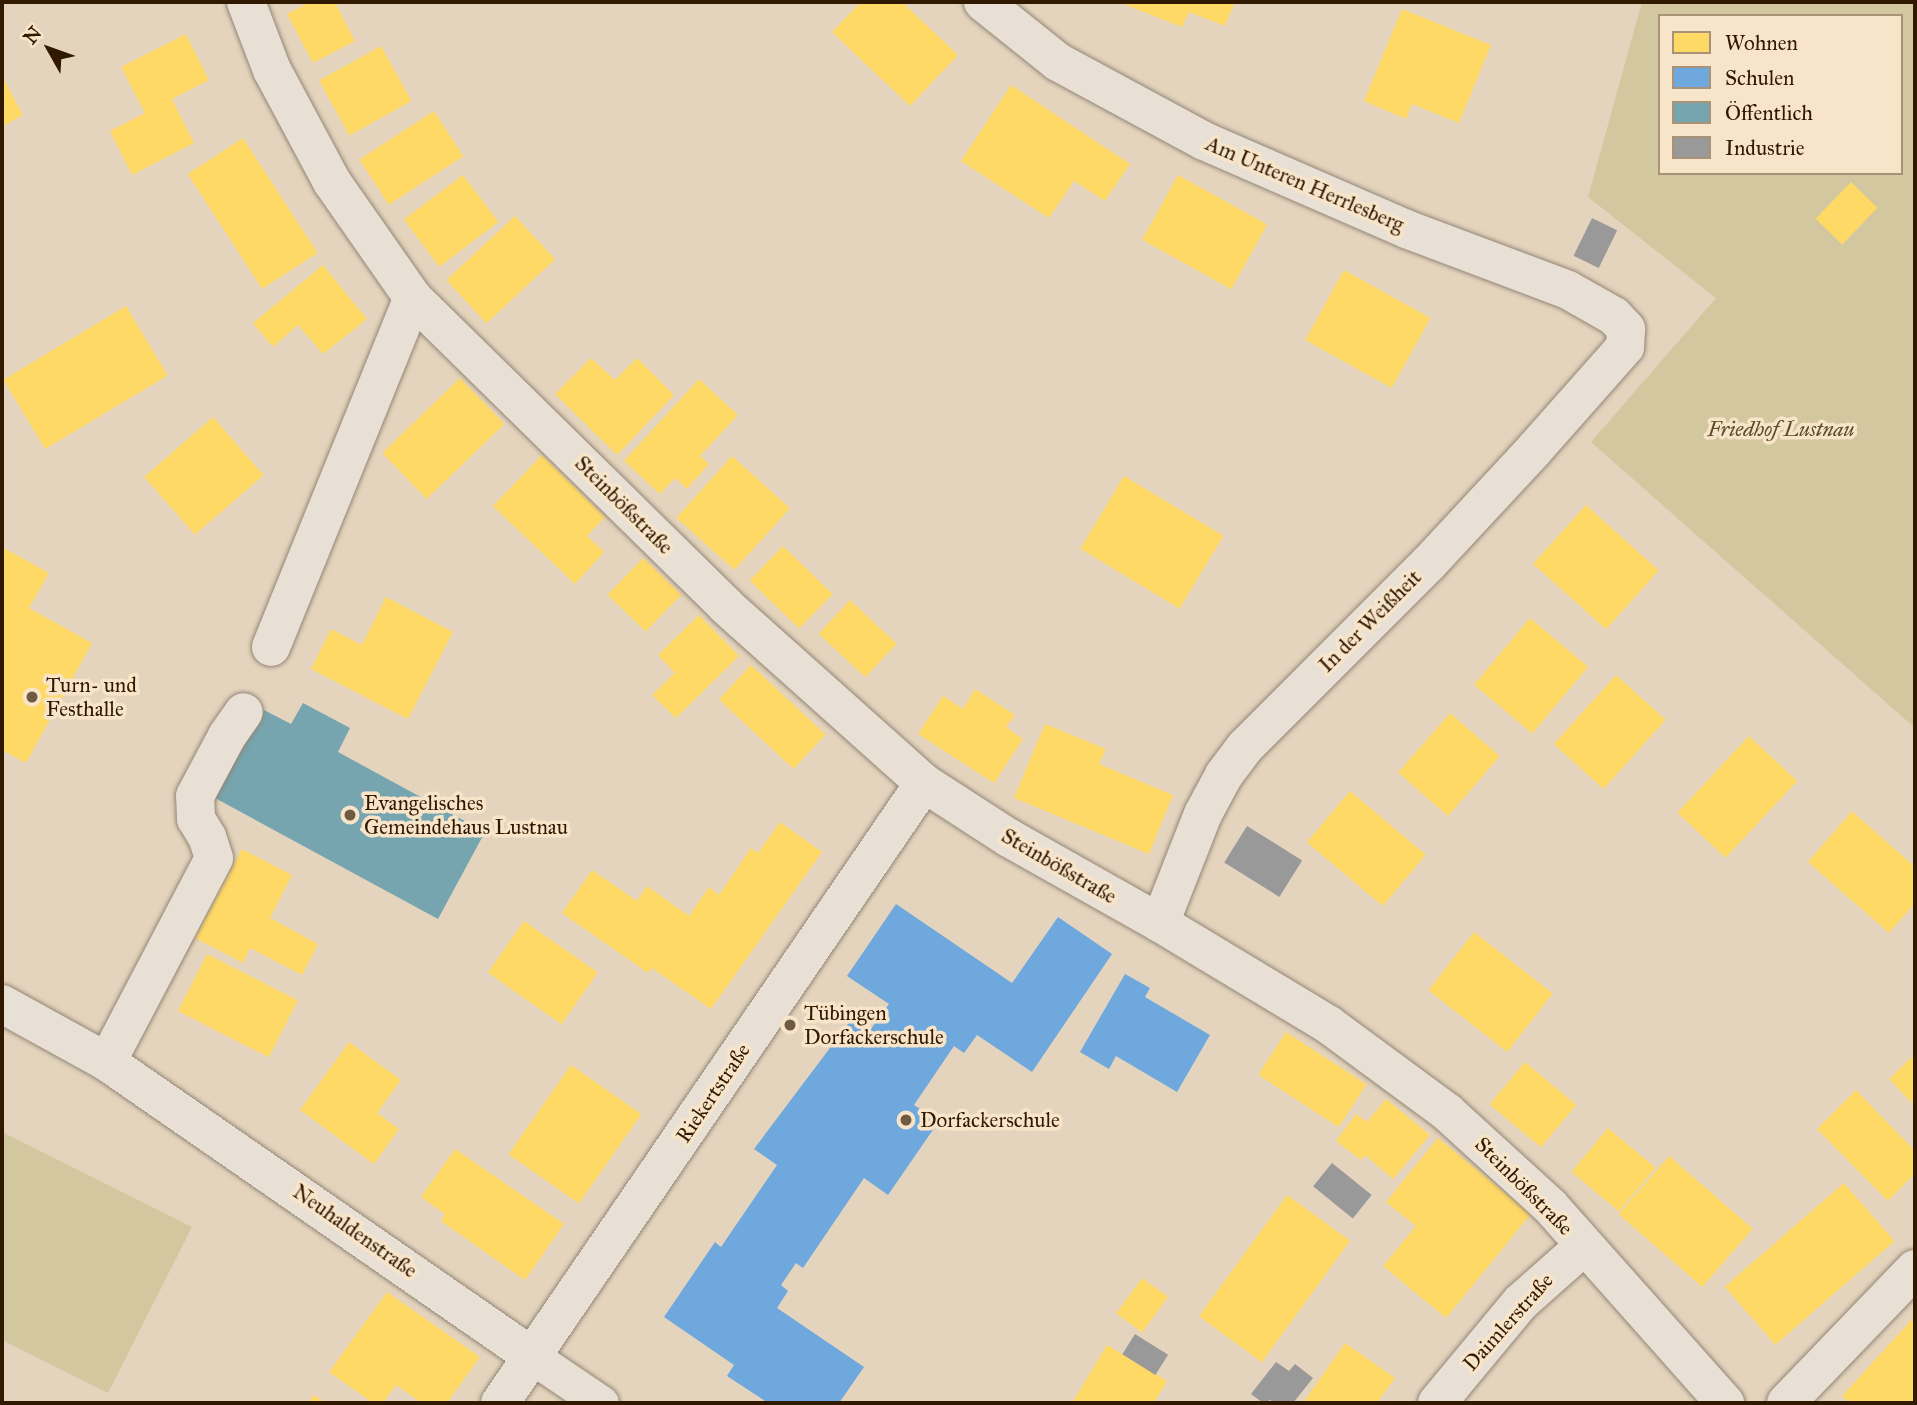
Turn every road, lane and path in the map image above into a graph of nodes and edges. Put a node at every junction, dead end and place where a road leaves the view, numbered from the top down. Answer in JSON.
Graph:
{"nodes":[{"id":1,"x":246,"y":2,"type":"edge"},
{"id":2,"x":983,"y":2,"type":"edge"},
{"id":3,"x":413,"y":298,"type":"junction"},
{"id":4,"x":1625,"y":347,"type":"joint"},
{"id":5,"x":271,"y":647,"type":"dead end"},
{"id":6,"x":244,"y":712,"type":"dead end"},
{"id":7,"x":924,"y":783,"type":"junction"},
{"id":8,"x":1160,"y":923,"type":"junction"},
{"id":9,"x":2,"y":1004,"type":"edge"},
{"id":10,"x":107,"y":1062,"type":"junction"},
{"id":11,"x":1584,"y":1246,"type":"junction"},
{"id":12,"x":1915,"y":1269,"type":"edge"},
{"id":13,"x":533,"y":1356,"type":"junction"},
{"id":14,"x":500,"y":1403,"type":"edge"},
{"id":15,"x":601,"y":1403,"type":"edge"},
{"id":16,"x":1437,"y":1403,"type":"edge"},
{"id":17,"x":1725,"y":1403,"type":"edge"},
{"id":18,"x":1786,"y":1403,"type":"edge"}],
"edges":[{"from":1,"to":3,"type":"street","name":"Steinbößstraße"},
{"from":2,"to":4,"type":"street","name":"Am Unteren Herrlesberg"},
{"from":3,"to":5,"type":"street"},
{"from":3,"to":7,"type":"street","name":"Steinbößstraße"},
{"from":4,"to":8,"type":"street","name":"In der Weißheit"},
{"from":6,"to":10,"type":"street"},
{"from":7,"to":8,"type":"street","name":"Steinbößstraße"},
{"from":7,"to":13,"type":"street","name":"Riekertstraße"},
{"from":8,"to":11,"type":"street","name":"Steinbößstraße"},
{"from":9,"to":10,"type":"street","name":"Neuhaldenstraße"},
{"from":10,"to":13,"type":"street","name":"Neuhaldenstraße"},
{"from":11,"to":16,"type":"street","name":"Daimlerstraße"},
{"from":11,"to":17,"type":"street","name":"Steinbößstraße"},
{"from":12,"to":18,"type":"street"},
{"from":13,"to":14,"type":"street","name":"Riekertstraße"},
{"from":13,"to":15,"type":"street","name":"Neuhaldenstraße"}]}
